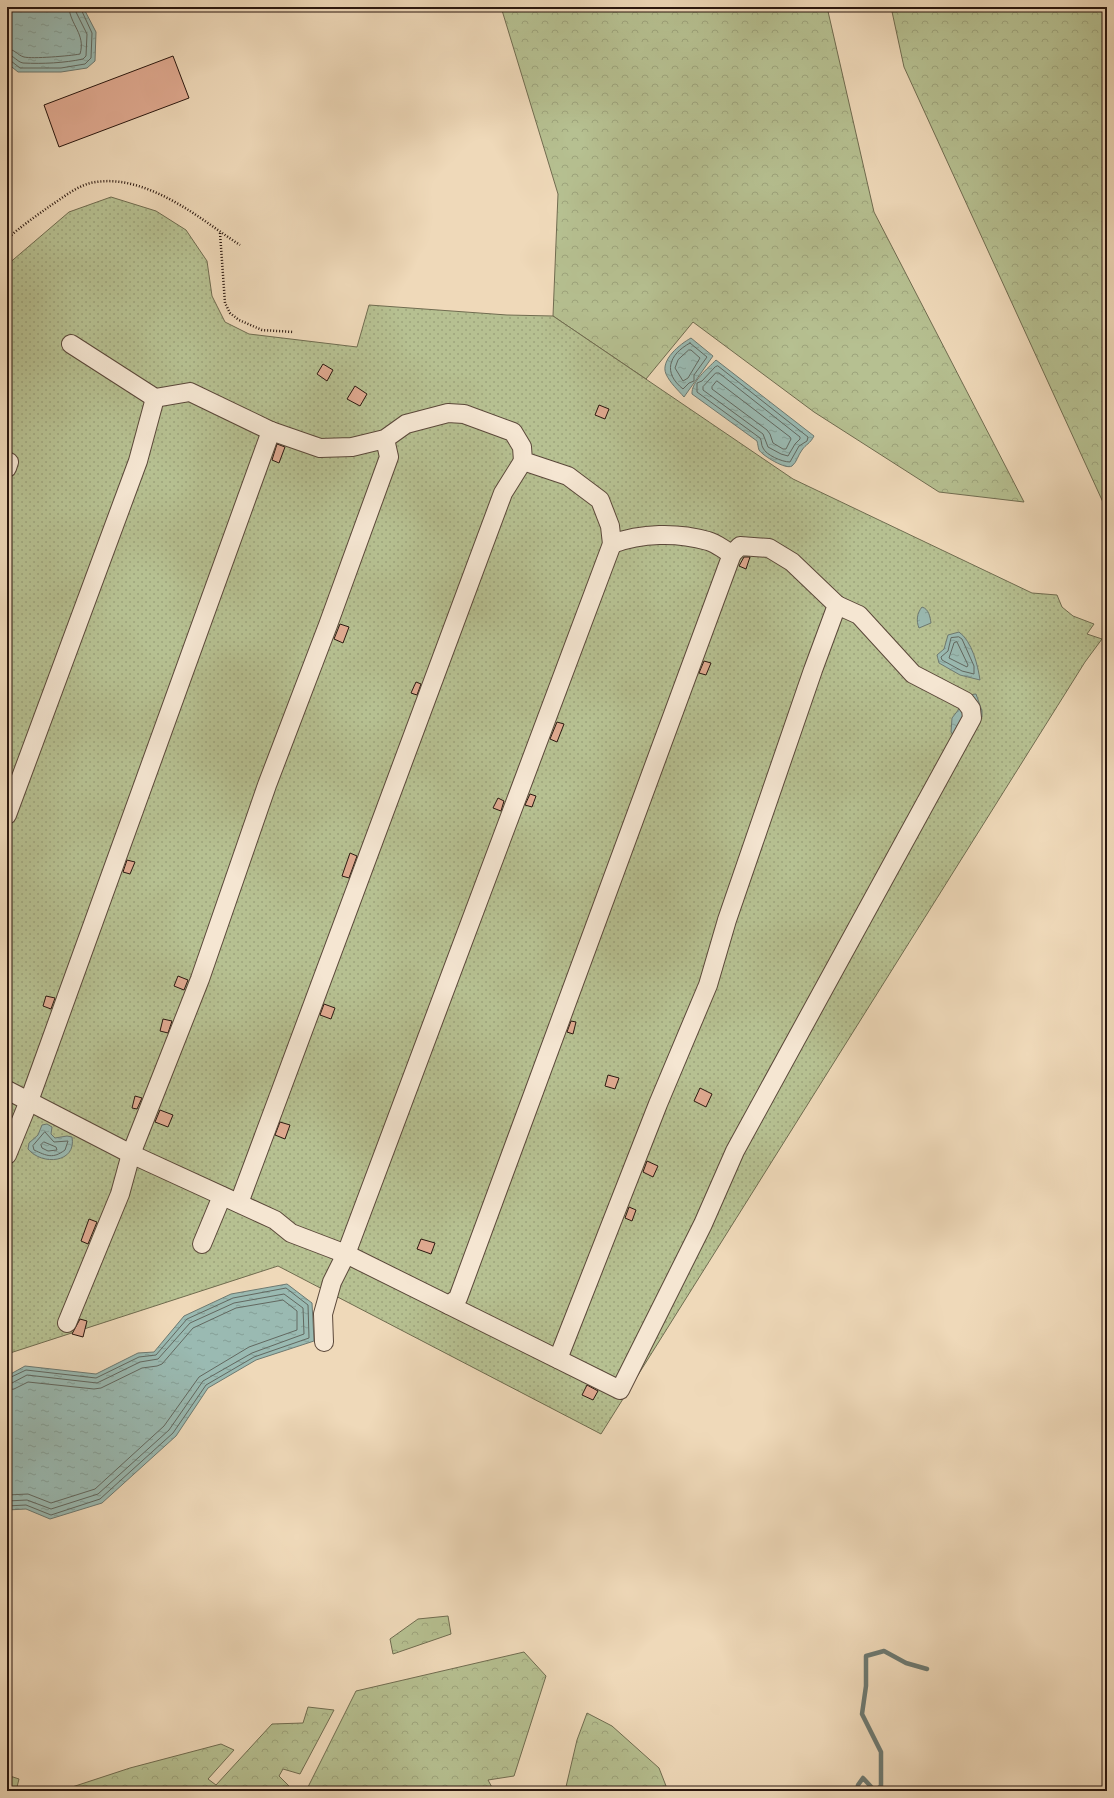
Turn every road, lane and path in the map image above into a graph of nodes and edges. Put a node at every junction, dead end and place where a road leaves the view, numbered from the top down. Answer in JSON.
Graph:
{"nodes":[{"id":1,"x":220,"y":233,"type":"junction"},
{"id":2,"x":7,"y":240,"type":"edge"},
{"id":3,"x":240,"y":245,"type":"dead end"},
{"id":4,"x":294,"y":332,"type":"dead end"},
{"id":5,"x":71,"y":344,"type":"dead end"},
{"id":6,"x":155,"y":398,"type":"junction"},
{"id":7,"x":271,"y":431,"type":"junction"},
{"id":8,"x":385,"y":439,"type":"junction"},
{"id":9,"x":523,"y":461,"type":"junction"},
{"id":10,"x":612,"y":544,"type":"junction"},
{"id":11,"x":732,"y":554,"type":"junction"},
{"id":12,"x":837,"y":605,"type":"junction"},
{"id":13,"x":7,"y":815,"type":"edge"},
{"id":14,"x":7,"y":1090,"type":"edge"},
{"id":15,"x":29,"y":1101,"type":"junction"},
{"id":16,"x":131,"y":1154,"type":"junction"},
{"id":17,"x":7,"y":1155,"type":"edge"},
{"id":18,"x":222,"y":1196,"type":"junction"},
{"id":19,"x":239,"y":1203,"type":"junction"},
{"id":20,"x":202,"y":1244,"type":"dead end"},
{"id":21,"x":346,"y":1254,"type":"junction"},
{"id":22,"x":449,"y":1305,"type":"junction"},
{"id":23,"x":66,"y":1322,"type":"dead end"},
{"id":24,"x":324,"y":1342,"type":"dead end"},
{"id":25,"x":558,"y":1359,"type":"junction"}],
"edges":[{"from":1,"to":2,"type":"path"},
{"from":1,"to":3,"type":"path"},
{"from":1,"to":4,"type":"path"},
{"from":5,"to":6,"type":"lane"},
{"from":6,"to":7,"type":"lane"},
{"from":6,"to":13,"type":"lane"},
{"from":7,"to":8,"type":"lane"},
{"from":7,"to":15,"type":"lane"},
{"from":8,"to":9,"type":"lane"},
{"from":8,"to":16,"type":"lane"},
{"from":9,"to":10,"type":"lane"},
{"from":9,"to":19,"type":"lane"},
{"from":10,"to":11,"type":"lane"},
{"from":10,"to":21,"type":"lane"},
{"from":11,"to":12,"type":"lane"},
{"from":11,"to":22,"type":"lane"},
{"from":12,"to":25,"type":"lane"},
{"from":12,"to":25,"type":"lane"},
{"from":14,"to":15,"type":"lane"},
{"from":15,"to":16,"type":"lane"},
{"from":15,"to":17,"type":"lane"},
{"from":16,"to":18,"type":"lane"},
{"from":16,"to":23,"type":"lane"},
{"from":18,"to":19,"type":"lane"},
{"from":18,"to":20,"type":"lane"},
{"from":19,"to":21,"type":"lane"},
{"from":21,"to":22,"type":"lane"},
{"from":21,"to":24,"type":"lane"},
{"from":22,"to":25,"type":"lane"}]}
